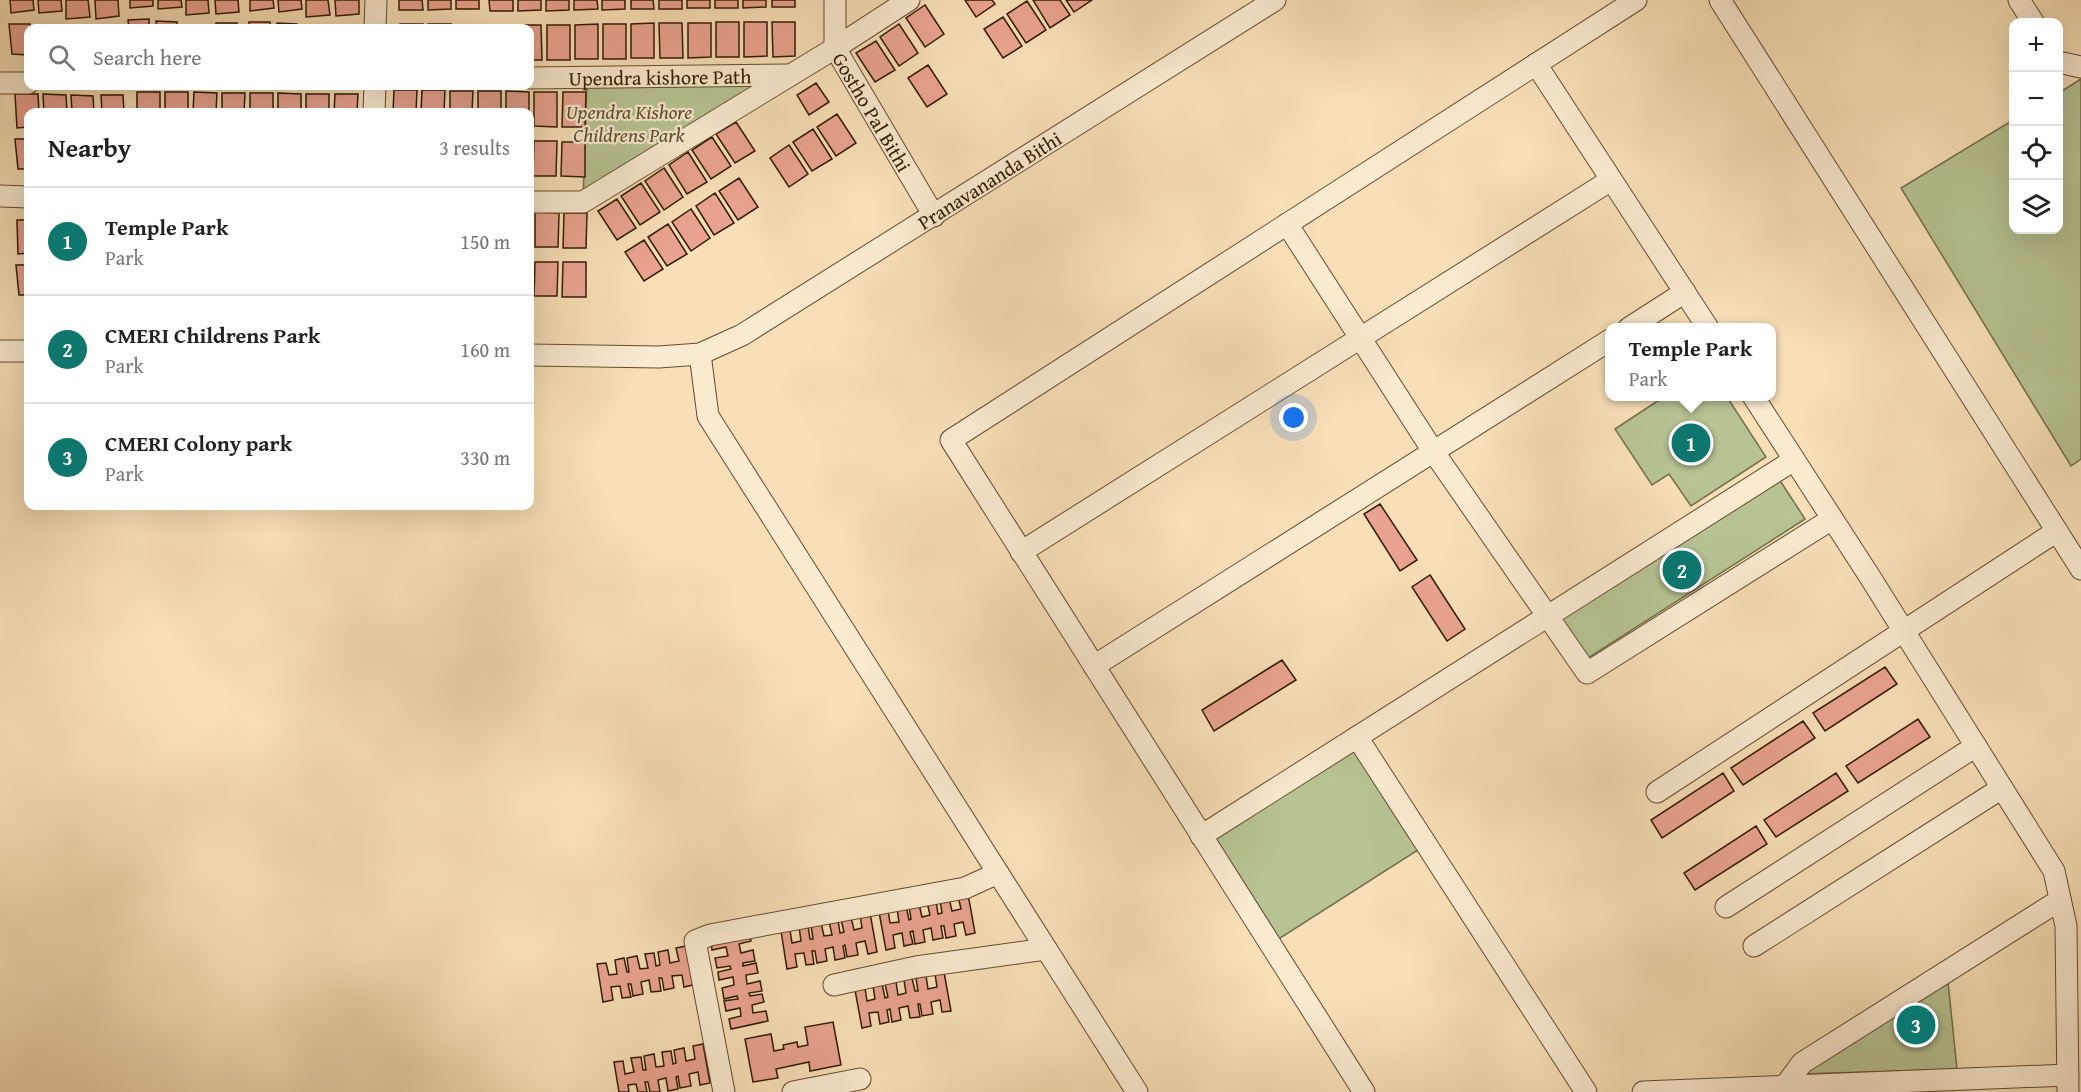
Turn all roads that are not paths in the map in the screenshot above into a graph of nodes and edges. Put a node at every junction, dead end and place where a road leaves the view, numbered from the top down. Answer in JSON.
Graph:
{"nodes":[{"id":1,"x":376,"y":0,"type":"edge"},
{"id":2,"x":835,"y":0,"type":"edge"},
{"id":3,"x":909,"y":0,"type":"edge"},
{"id":4,"x":1275,"y":0,"type":"edge"},
{"id":5,"x":1636,"y":0,"type":"edge"},
{"id":6,"x":1720,"y":0,"type":"edge"},
{"id":7,"x":2019,"y":0,"type":"edge"},
{"id":8,"x":2030,"y":18,"type":"edge"},
{"id":9,"x":375,"y":24,"type":"edge"},
{"id":10,"x":835,"y":48,"type":"junction"},
{"id":11,"x":2063,"y":63,"type":"edge"},
{"id":12,"x":1536,"y":64,"type":"junction"},
{"id":13,"x":2081,"y":67,"type":"edge"},
{"id":14,"x":790,"y":75,"type":"junction"},
{"id":15,"x":534,"y":78,"type":"edge"},
{"id":16,"x":0,"y":83,"type":"edge"},
{"id":17,"x":24,"y":83,"type":"edge"},
{"id":18,"x":375,"y":90,"type":"edge"},
{"id":19,"x":374,"y":108,"type":"edge"},
{"id":20,"x":1611,"y":180,"type":"junction"},
{"id":21,"x":0,"y":196,"type":"edge"},
{"id":22,"x":24,"y":197,"type":"edge"},
{"id":23,"x":534,"y":202,"type":"edge"},
{"id":24,"x":934,"y":216,"type":"junction"},
{"id":25,"x":1287,"y":224,"type":"junction"},
{"id":26,"x":1685,"y":292,"type":"junction"},
{"id":27,"x":1635,"y":323,"type":"edge"},
{"id":28,"x":1705,"y":323,"type":"edge"},
{"id":29,"x":1362,"y":338,"type":"junction"},
{"id":30,"x":1605,"y":343,"type":"edge"},
{"id":31,"x":0,"y":351,"type":"edge"},
{"id":32,"x":24,"y":351,"type":"edge"},
{"id":33,"x":700,"y":354,"type":"junction"},
{"id":34,"x":534,"y":356,"type":"edge"},
{"id":35,"x":1756,"y":401,"type":"edge"},
{"id":36,"x":1433,"y":451,"type":"junction"},
{"id":37,"x":1794,"y":460,"type":"junction"},
{"id":38,"x":1832,"y":519,"type":"junction"},
{"id":39,"x":2057,"y":531,"type":"junction"},
{"id":40,"x":1021,"y":552,"type":"junction"},
{"id":41,"x":2081,"y":569,"type":"edge"},
{"id":42,"x":1548,"y":616,"type":"junction"},
{"id":43,"x":1904,"y":632,"type":"junction"},
{"id":44,"x":1094,"y":666,"type":"junction"},
{"id":45,"x":1357,"y":737,"type":"junction"},
{"id":46,"x":1976,"y":746,"type":"junction"},
{"id":47,"x":2002,"y":788,"type":"junction"},
{"id":48,"x":1657,"y":792,"type":"dead end"},
{"id":49,"x":1202,"y":836,"type":"junction"},
{"id":50,"x":998,"y":873,"type":"junction"},
{"id":51,"x":2060,"y":900,"type":"junction"},
{"id":52,"x":1726,"y":907,"type":"dead end"},
{"id":53,"x":1754,"y":946,"type":"dead end"},
{"id":54,"x":1046,"y":949,"type":"junction"},
{"id":55,"x":834,"y":985,"type":"dead end"},
{"id":56,"x":860,"y":1078,"type":"dead end"},
{"id":57,"x":2068,"y":1084,"type":"edge"},
{"id":58,"x":1785,"y":1086,"type":"junction"},
{"id":59,"x":724,"y":1092,"type":"edge"},
{"id":60,"x":793,"y":1092,"type":"edge"},
{"id":61,"x":1137,"y":1092,"type":"edge"},
{"id":62,"x":1364,"y":1092,"type":"edge"},
{"id":63,"x":1586,"y":1092,"type":"edge"},
{"id":64,"x":1643,"y":1092,"type":"edge"}],
"edges":[{"from":1,"to":9,"type":"street"},
{"from":2,"to":10,"type":"street","name":"Gostho Pal Bithi"},
{"from":3,"to":10,"type":"street"},
{"from":4,"to":24,"type":"street","name":"Pranavananda Bithi"},
{"from":5,"to":12,"type":"street"},
{"from":6,"to":39,"type":"street"},
{"from":7,"to":8,"type":"street"},
{"from":10,"to":14,"type":"street"},
{"from":10,"to":24,"type":"street","name":"Gostho Pal Bithi"},
{"from":11,"to":13,"type":"street"},
{"from":12,"to":20,"type":"street"},
{"from":12,"to":25,"type":"street"},
{"from":14,"to":15,"type":"street","name":"Upendra kishore Path"},
{"from":14,"to":23,"type":"street"},
{"from":16,"to":17,"type":"street"},
{"from":18,"to":19,"type":"street"},
{"from":20,"to":26,"type":"street"},
{"from":20,"to":29,"type":"street"},
{"from":21,"to":22,"type":"street"},
{"from":24,"to":33,"type":"street","name":"Pranavananda Bithi"},
{"from":25,"to":29,"type":"street"},
{"from":25,"to":40,"type":"street"},
{"from":26,"to":27,"type":"street"},
{"from":26,"to":28,"type":"street"},
{"from":29,"to":36,"type":"street"},
{"from":29,"to":40,"type":"street"},
{"from":30,"to":36,"type":"street"},
{"from":31,"to":32,"type":"street"},
{"from":33,"to":34,"type":"street"},
{"from":33,"to":50,"type":"street"},
{"from":35,"to":37,"type":"street"},
{"from":36,"to":42,"type":"street"},
{"from":36,"to":44,"type":"street"},
{"from":37,"to":38,"type":"street"},
{"from":37,"to":42,"type":"street"},
{"from":38,"to":42,"type":"street"},
{"from":38,"to":43,"type":"street"},
{"from":39,"to":41,"type":"street"},
{"from":39,"to":43,"type":"street"},
{"from":40,"to":44,"type":"street"},
{"from":42,"to":45,"type":"street"},
{"from":43,"to":46,"type":"street"},
{"from":43,"to":48,"type":"street"},
{"from":44,"to":49,"type":"street"},
{"from":45,"to":49,"type":"street"},
{"from":45,"to":63,"type":"street"},
{"from":46,"to":47,"type":"street"},
{"from":46,"to":52,"type":"street"},
{"from":47,"to":51,"type":"street"},
{"from":47,"to":53,"type":"street"},
{"from":49,"to":62,"type":"street"},
{"from":50,"to":54,"type":"street"},
{"from":50,"to":59,"type":"street"},
{"from":51,"to":57,"type":"street"},
{"from":51,"to":58,"type":"street"},
{"from":54,"to":55,"type":"street"},
{"from":54,"to":61,"type":"street"},
{"from":56,"to":60,"type":"street"},
{"from":57,"to":58,"type":"street"},
{"from":58,"to":64,"type":"street"}]}
